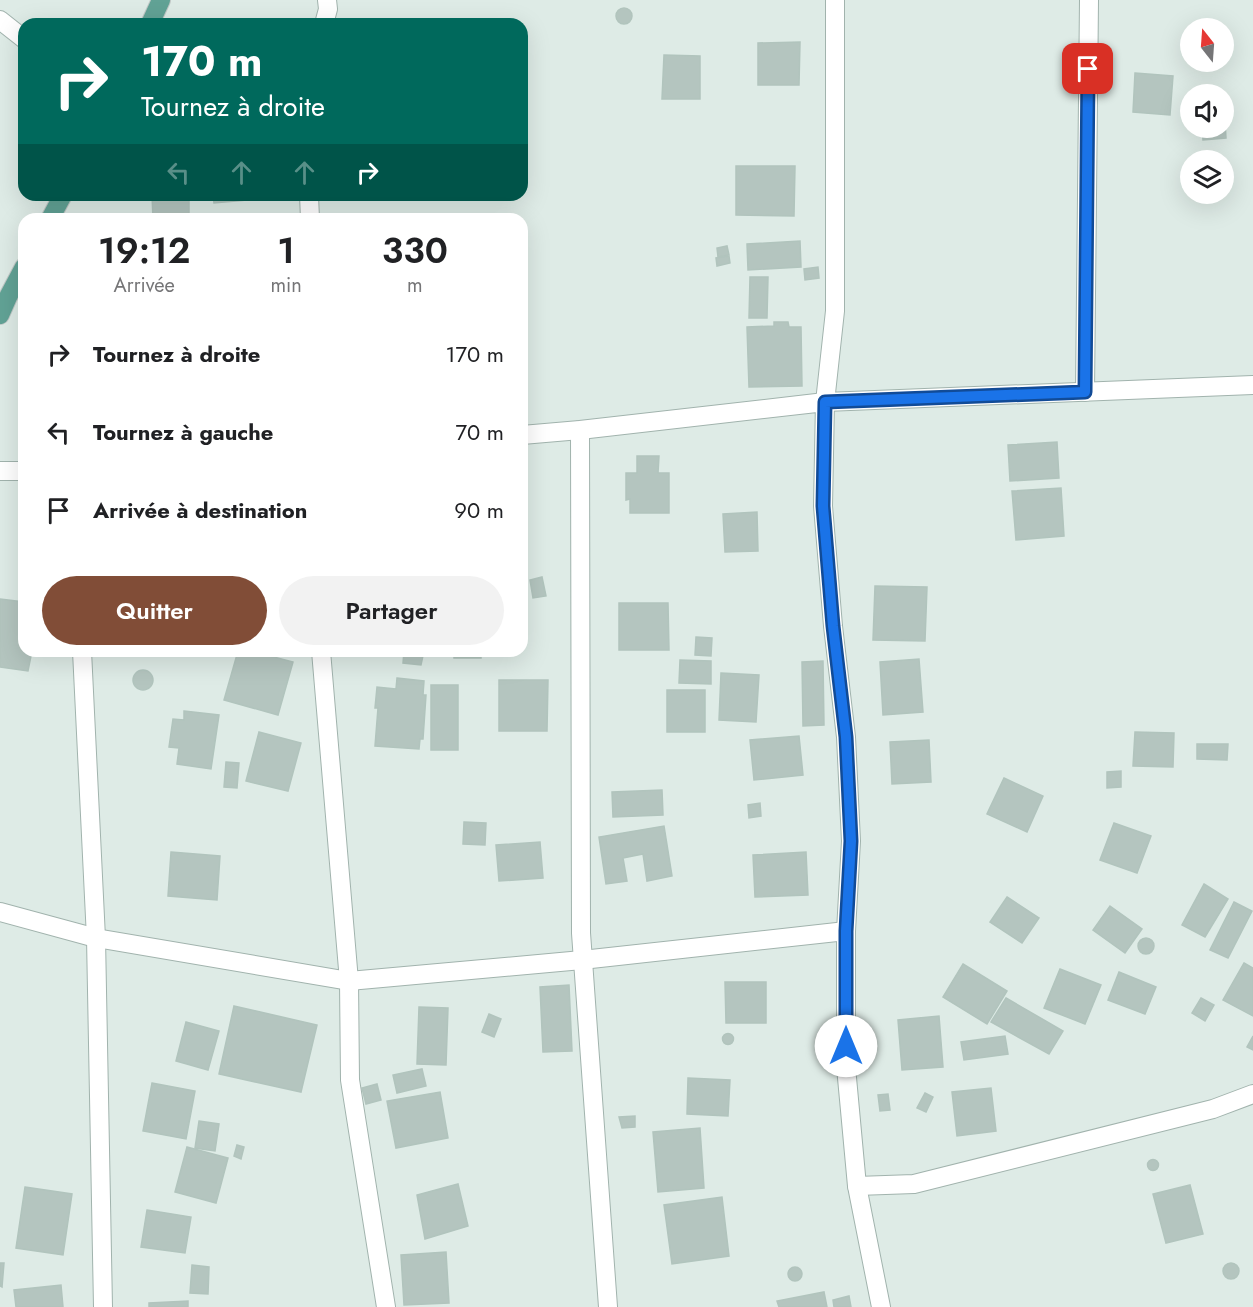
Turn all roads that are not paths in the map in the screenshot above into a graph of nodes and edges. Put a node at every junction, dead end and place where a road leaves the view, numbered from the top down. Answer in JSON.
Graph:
{"nodes":[{"id":1,"x":161,"y":0,"type":"edge"},
{"id":2,"x":327,"y":0,"type":"edge"},
{"id":3,"x":835,"y":0,"type":"edge"},
{"id":4,"x":1089,"y":0,"type":"edge"},
{"id":5,"x":153,"y":18,"type":"edge"},
{"id":6,"x":326,"y":18,"type":"edge"},
{"id":7,"x":0,"y":20,"type":"edge"},
{"id":8,"x":18,"y":34,"type":"edge"},
{"id":9,"x":18,"y":275,"type":"edge"},
{"id":10,"x":4,"y":294,"type":"edge"},
{"id":11,"x":0,"y":315,"type":"edge"},
{"id":12,"x":1253,"y":385,"type":"edge"},
{"id":13,"x":1085,"y":392,"type":"junction"},
{"id":14,"x":825,"y":402,"type":"junction"},
{"id":15,"x":580,"y":430,"type":"junction"},
{"id":16,"x":528,"y":434,"type":"edge"},
{"id":17,"x":0,"y":471,"type":"edge"},
{"id":18,"x":18,"y":471,"type":"edge"},
{"id":19,"x":82,"y":657,"type":"edge"},
{"id":20,"x":322,"y":657,"type":"edge"},
{"id":21,"x":0,"y":912,"type":"edge"},
{"id":22,"x":846,"y":931,"type":"junction"},
{"id":23,"x":96,"y":938,"type":"junction"},
{"id":24,"x":582,"y":960,"type":"junction"},
{"id":25,"x":349,"y":981,"type":"junction"},
{"id":26,"x":1253,"y":1094,"type":"edge"},
{"id":27,"x":857,"y":1186,"type":"junction"},
{"id":28,"x":103,"y":1307,"type":"edge"},
{"id":29,"x":386,"y":1307,"type":"edge"},
{"id":30,"x":608,"y":1307,"type":"edge"},
{"id":31,"x":880,"y":1307,"type":"edge"}],
"edges":[{"from":1,"to":5,"type":"main road"},
{"from":2,"to":6,"type":"street"},
{"from":3,"to":14,"type":"street"},
{"from":4,"to":13,"type":"street"},
{"from":7,"to":8,"type":"street"},
{"from":9,"to":10,"type":"main road"},
{"from":10,"to":11,"type":"main road"},
{"from":12,"to":13,"type":"street"},
{"from":13,"to":14,"type":"street"},
{"from":14,"to":15,"type":"street"},
{"from":14,"to":22,"type":"street"},
{"from":15,"to":16,"type":"street"},
{"from":15,"to":24,"type":"street"},
{"from":17,"to":18,"type":"street"},
{"from":19,"to":23,"type":"street"},
{"from":20,"to":25,"type":"street"},
{"from":21,"to":23,"type":"street"},
{"from":22,"to":24,"type":"street"},
{"from":22,"to":27,"type":"street"},
{"from":23,"to":25,"type":"street"},
{"from":23,"to":28,"type":"street"},
{"from":24,"to":25,"type":"street"},
{"from":24,"to":30,"type":"street"},
{"from":25,"to":29,"type":"street"},
{"from":26,"to":27,"type":"street"},
{"from":27,"to":31,"type":"street"}]}
